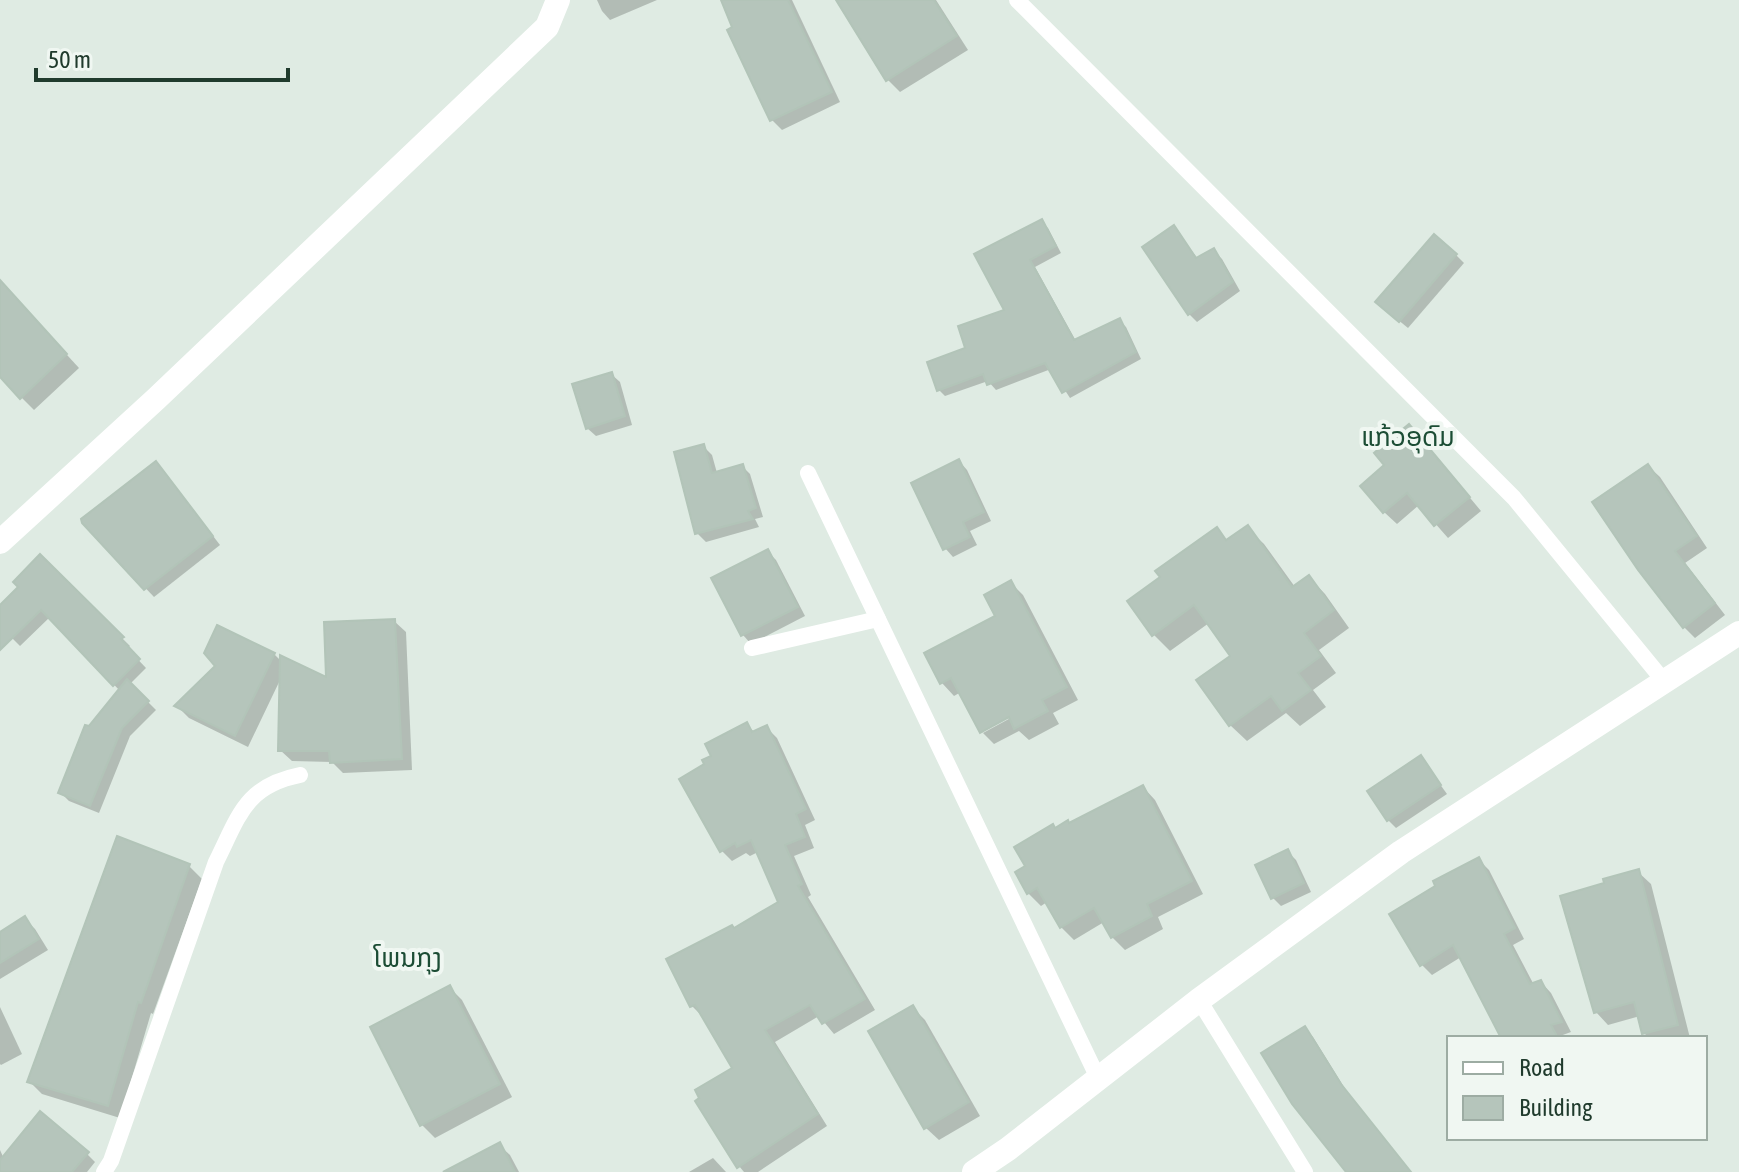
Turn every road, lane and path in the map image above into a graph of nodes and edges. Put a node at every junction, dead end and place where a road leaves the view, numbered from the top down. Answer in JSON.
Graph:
{"nodes":[{"id":1,"x":558,"y":0,"type":"edge"},
{"id":2,"x":1017,"y":0,"type":"edge"},
{"id":3,"x":808,"y":473,"type":"dead end"},
{"id":4,"x":0,"y":542,"type":"edge"},
{"id":5,"x":878,"y":619,"type":"junction"},
{"id":6,"x":1739,"y":633,"type":"edge"},
{"id":7,"x":752,"y":648,"type":"dead end"},
{"id":8,"x":1663,"y":680,"type":"junction"},
{"id":9,"x":300,"y":775,"type":"dead end"},
{"id":10,"x":1199,"y":1000,"type":"junction"},
{"id":11,"x":1098,"y":1078,"type":"junction"},
{"id":12,"x":1012,"y":1161,"type":"edge"},
{"id":13,"x":104,"y":1172,"type":"edge"},
{"id":14,"x":974,"y":1172,"type":"edge"},
{"id":15,"x":1305,"y":1172,"type":"edge"}],
"edges":[{"from":1,"to":4,"type":"street"},
{"from":2,"to":8,"type":"lane"},
{"from":3,"to":5,"type":"lane"},
{"from":5,"to":7,"type":"lane"},
{"from":5,"to":11,"type":"lane"},
{"from":6,"to":8,"type":"street"},
{"from":8,"to":10,"type":"street"},
{"from":9,"to":13,"type":"lane"},
{"from":10,"to":11,"type":"street"},
{"from":10,"to":15,"type":"lane"},
{"from":11,"to":12,"type":"street"},
{"from":12,"to":14,"type":"street"}]}
